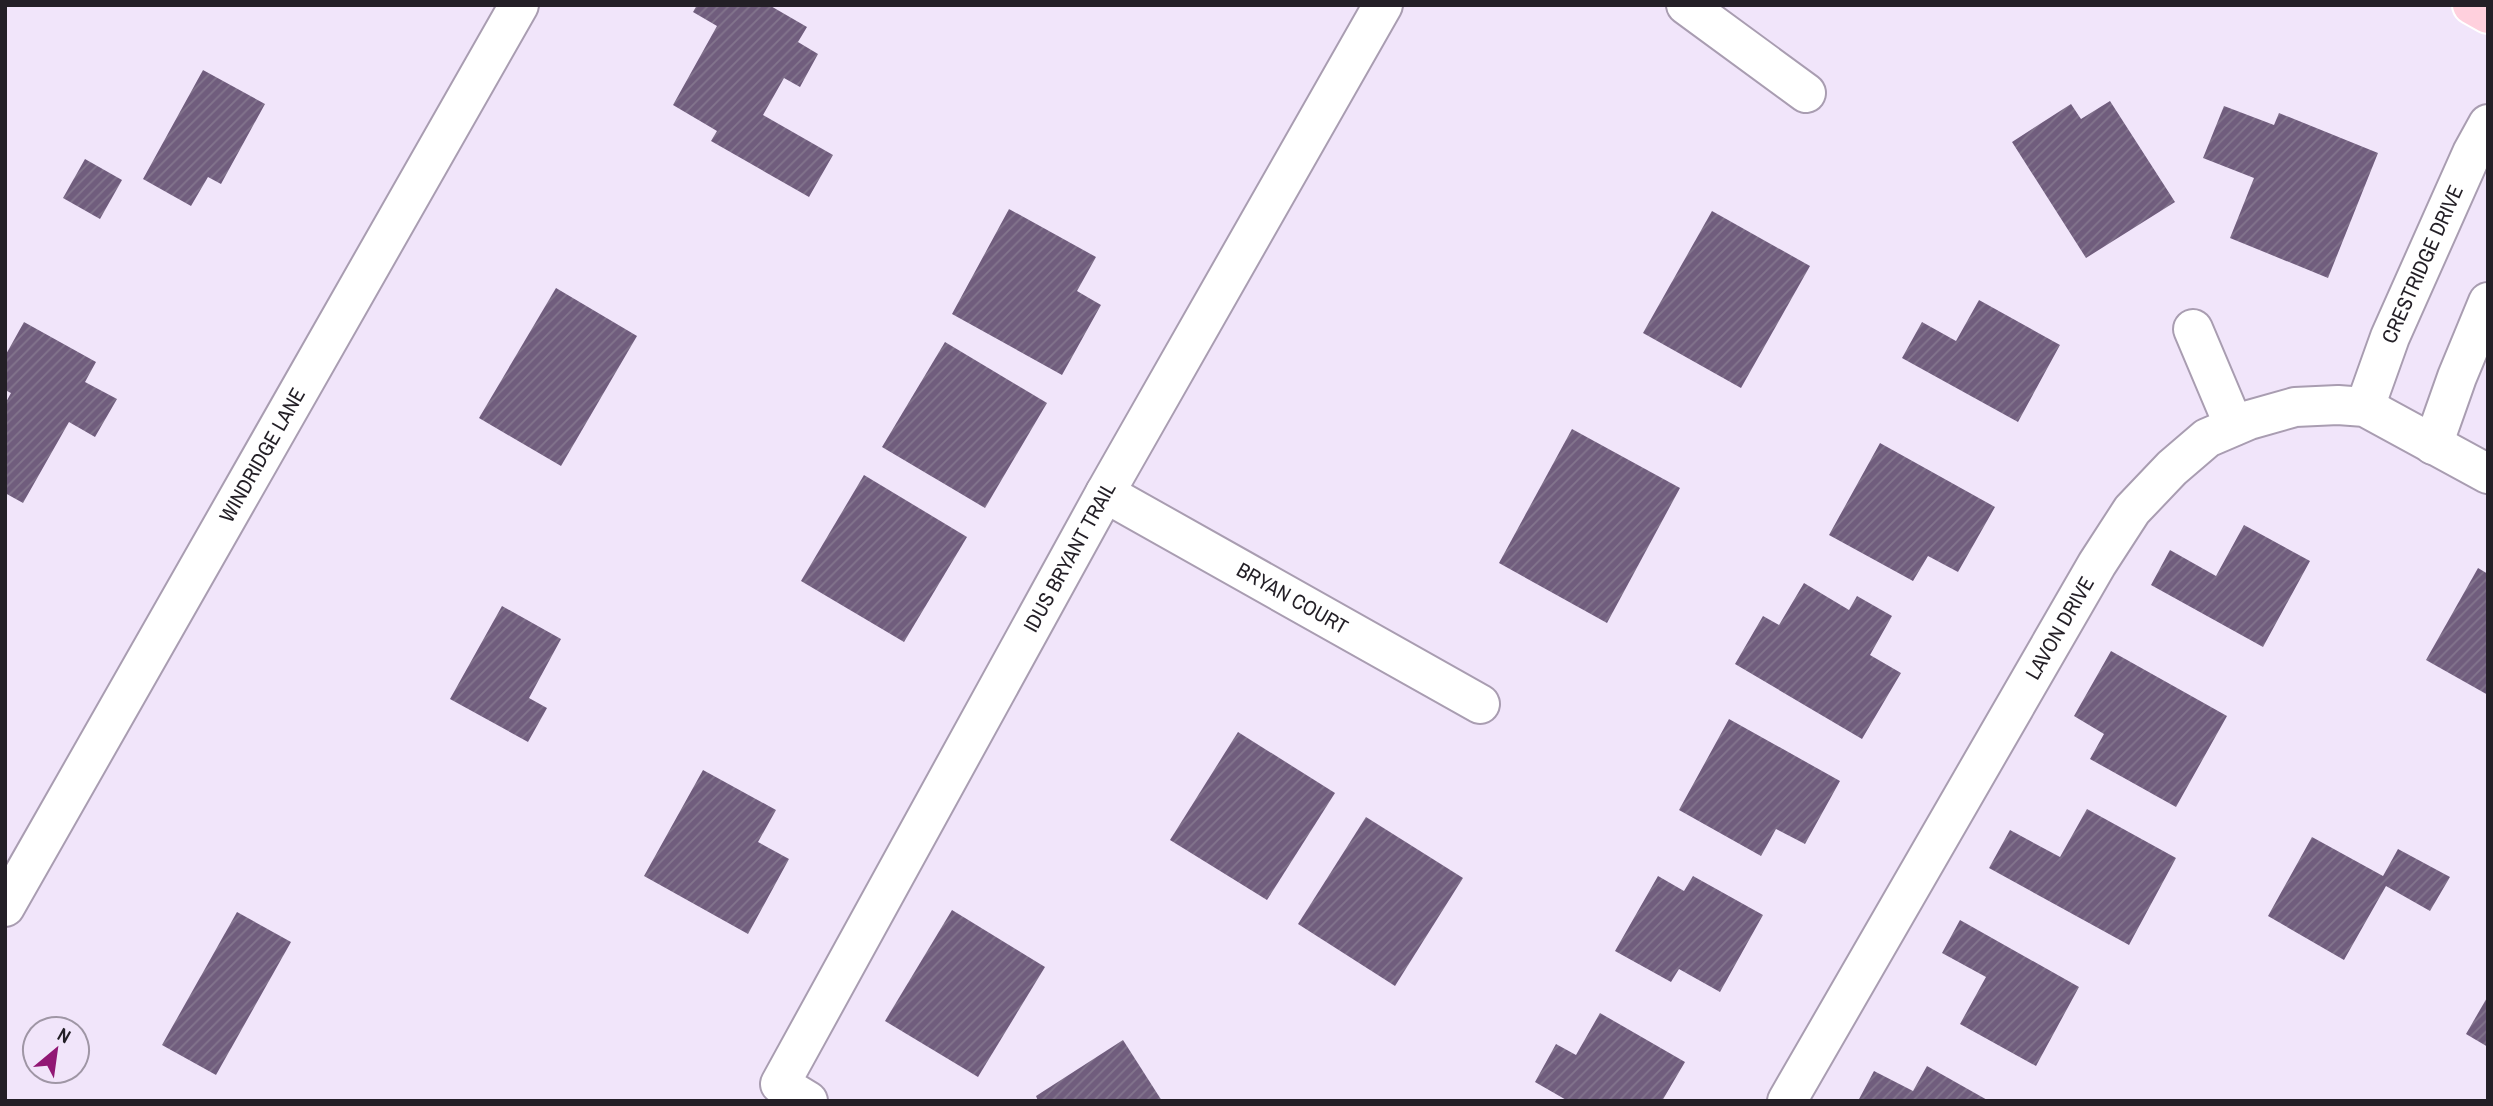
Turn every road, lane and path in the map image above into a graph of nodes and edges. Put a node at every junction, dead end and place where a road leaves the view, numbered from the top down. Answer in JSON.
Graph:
{"nodes":[{"id":1,"x":519,"y":5,"type":"edge"},
{"id":2,"x":1383,"y":5,"type":"edge"},
{"id":3,"x":1686,"y":5,"type":"edge"},
{"id":4,"x":2472,"y":5,"type":"edge"},
{"id":5,"x":2488,"y":14,"type":"edge"},
{"id":6,"x":1806,"y":93,"type":"dead end"},
{"id":7,"x":2488,"y":124,"type":"edge"},
{"id":8,"x":2488,"y":302,"type":"edge"},
{"id":9,"x":2193,"y":329,"type":"dead end"},
{"id":10,"x":2365,"y":407,"type":"junction"},
{"id":11,"x":2234,"y":426,"type":"junction"},
{"id":12,"x":2433,"y":445,"type":"junction"},
{"id":13,"x":2488,"y":474,"type":"edge"},
{"id":14,"x":1105,"y":493,"type":"junction"},
{"id":15,"x":1480,"y":704,"type":"dead end"},
{"id":16,"x":5,"y":907,"type":"edge"},
{"id":17,"x":808,"y":1101,"type":"edge"},
{"id":18,"x":1787,"y":1101,"type":"edge"}],
"edges":[{"from":1,"to":16,"type":"street","name":"WINDRIDGE LANE"},
{"from":2,"to":14,"type":"street","name":"IDUS BRYANT TRAIL"},
{"from":3,"to":6,"type":"street"},
{"from":4,"to":5,"type":"main road"},
{"from":7,"to":10,"type":"street","name":"CRESTRIDGE DRIVE"},
{"from":8,"to":12,"type":"street"},
{"from":9,"to":11,"type":"street"},
{"from":10,"to":11,"type":"street","name":"LAVON DRIVE"},
{"from":10,"to":12,"type":"street","name":"LAVON DRIVE"},
{"from":11,"to":18,"type":"street","name":"LAVON DRIVE"},
{"from":12,"to":13,"type":"street","name":"LAVON DRIVE"},
{"from":14,"to":15,"type":"street","name":"BRYAN COURT"},
{"from":14,"to":17,"type":"street","name":"IDUS BRYANT TRAIL"}]}
